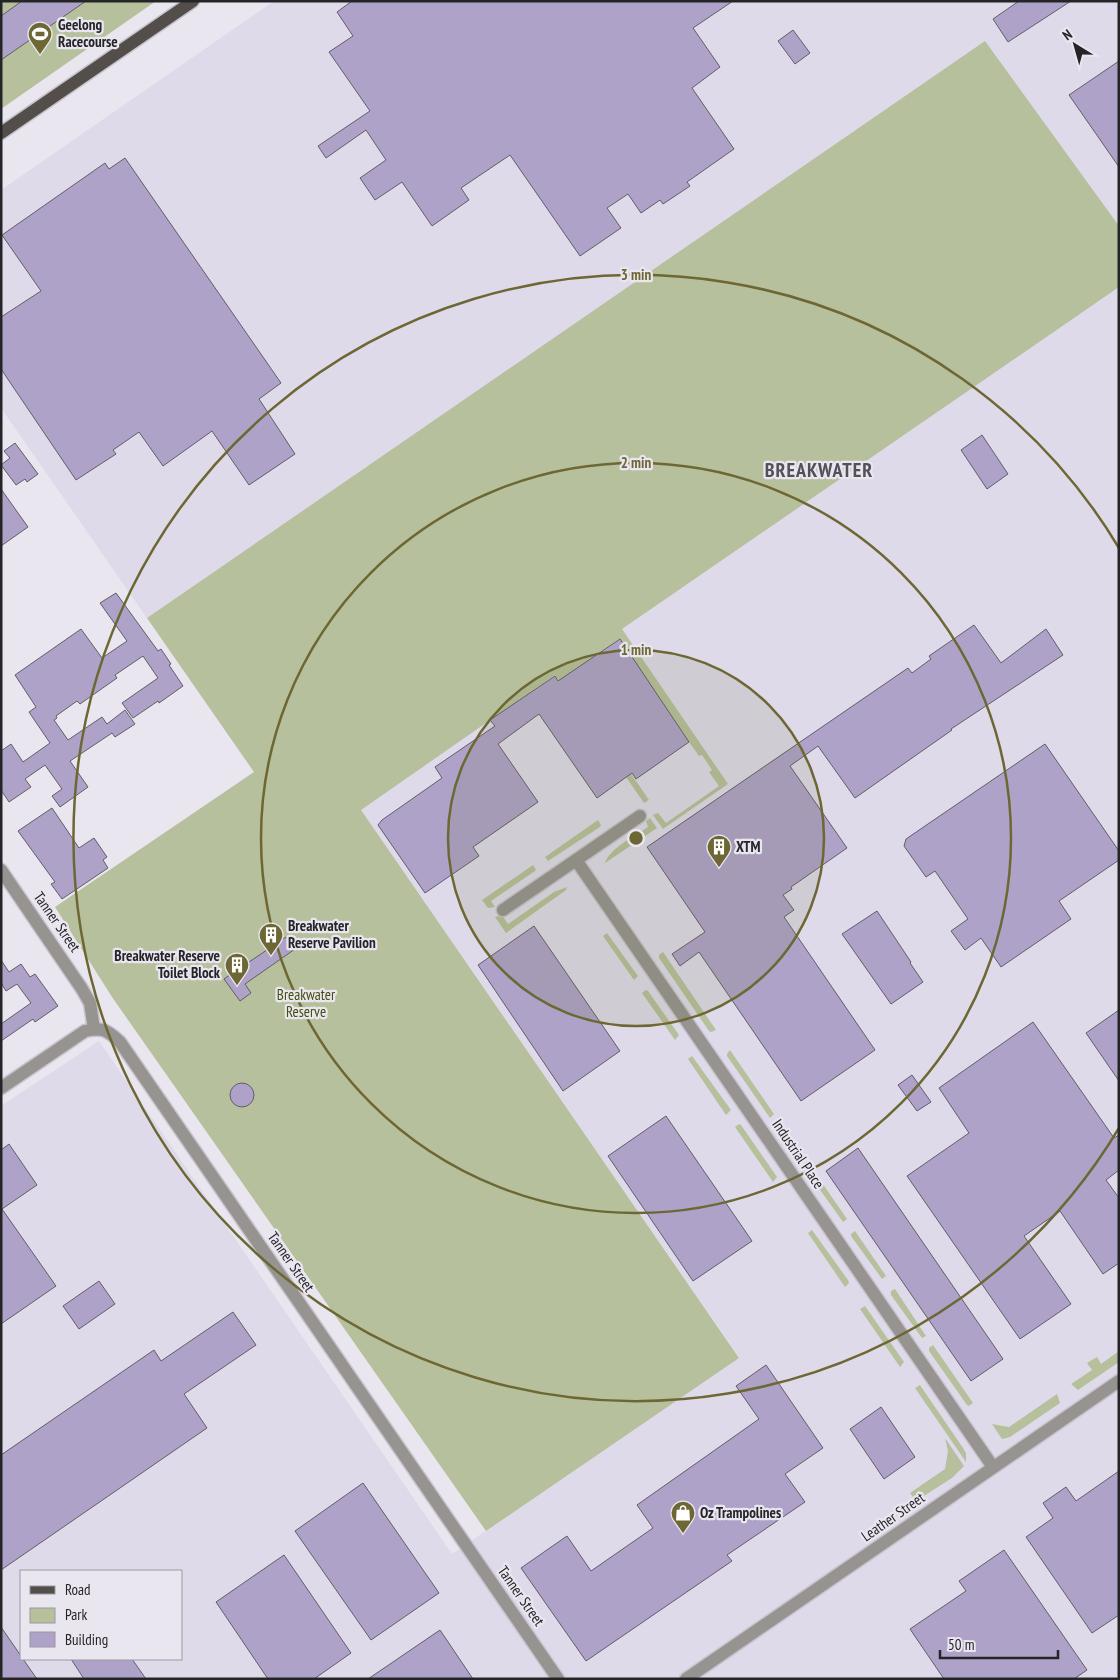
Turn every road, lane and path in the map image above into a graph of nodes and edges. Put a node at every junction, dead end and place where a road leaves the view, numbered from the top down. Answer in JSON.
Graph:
{"nodes":[{"id":1,"x":193,"y":1,"type":"edge"},
{"id":2,"x":1,"y":133,"type":"edge"},
{"id":3,"x":640,"y":816,"type":"dead end"},
{"id":4,"x":576,"y":860,"type":"junction"},
{"id":5,"x":1,"y":870,"type":"edge"},
{"id":6,"x":503,"y":910,"type":"dead end"},
{"id":7,"x":94,"y":1029,"type":"junction"},
{"id":8,"x":1,"y":1088,"type":"edge"},
{"id":9,"x":1119,"y":1381,"type":"edge"},
{"id":10,"x":993,"y":1467,"type":"junction"},
{"id":11,"x":558,"y":1679,"type":"edge"},
{"id":12,"x":686,"y":1679,"type":"edge"}],
"edges":[{"from":1,"to":2,"type":"main road"},
{"from":3,"to":4,"type":"street"},
{"from":4,"to":6,"type":"street"},
{"from":4,"to":10,"type":"street","name":"Industrial Place"},
{"from":5,"to":7,"type":"street","name":"Tanner Street"},
{"from":7,"to":8,"type":"street"},
{"from":7,"to":11,"type":"street","name":"Tanner Street"},
{"from":9,"to":10,"type":"street","name":"Leather Street"},
{"from":10,"to":12,"type":"street","name":"Leather Street"}]}
